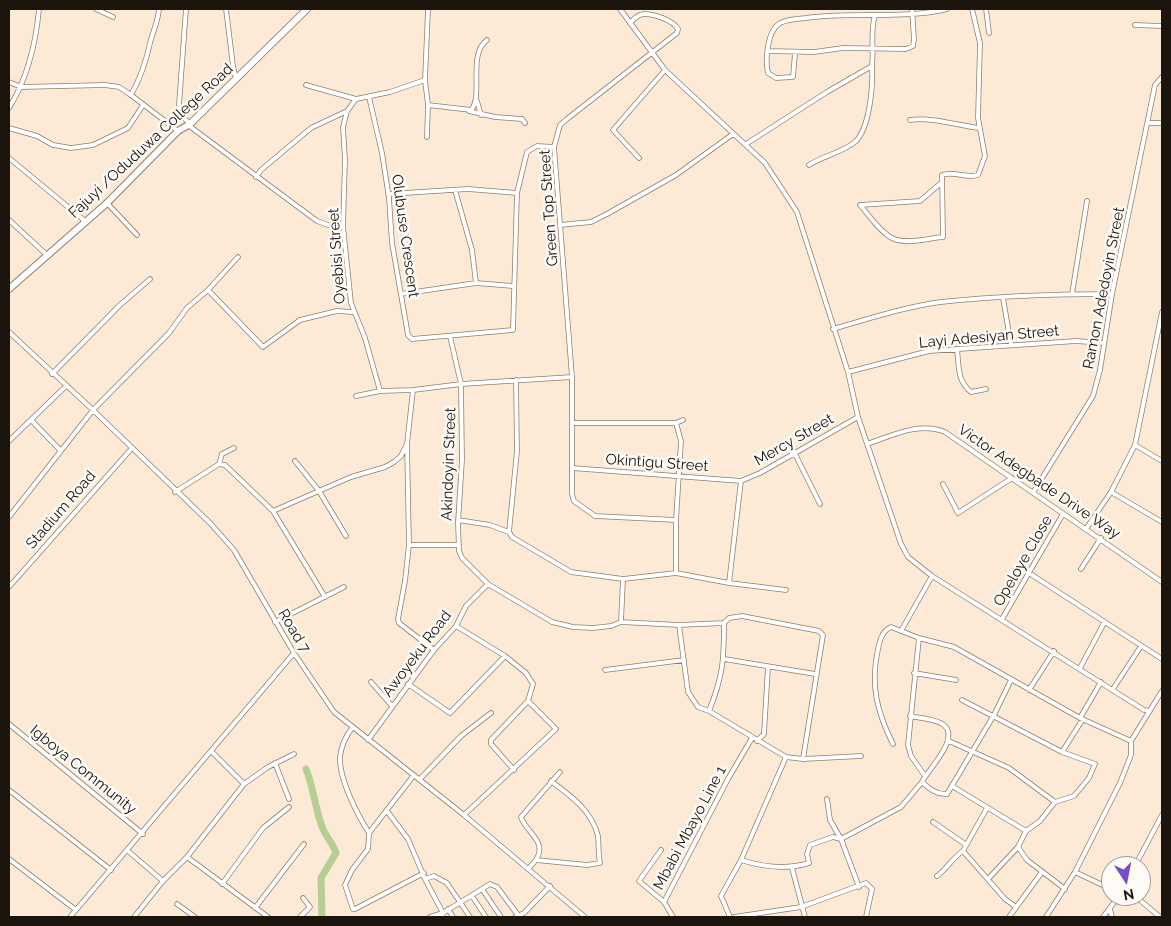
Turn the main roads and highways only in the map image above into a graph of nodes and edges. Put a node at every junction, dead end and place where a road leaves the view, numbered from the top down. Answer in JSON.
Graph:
{"nodes":[{"id":1,"x":307,"y":9,"type":"edge"},
{"id":2,"x":9,"y":289,"type":"edge"}],
"edges":[{"from":1,"to":2,"type":"main road","name":"Fajuyi /Oduduwa College Road"}]}
